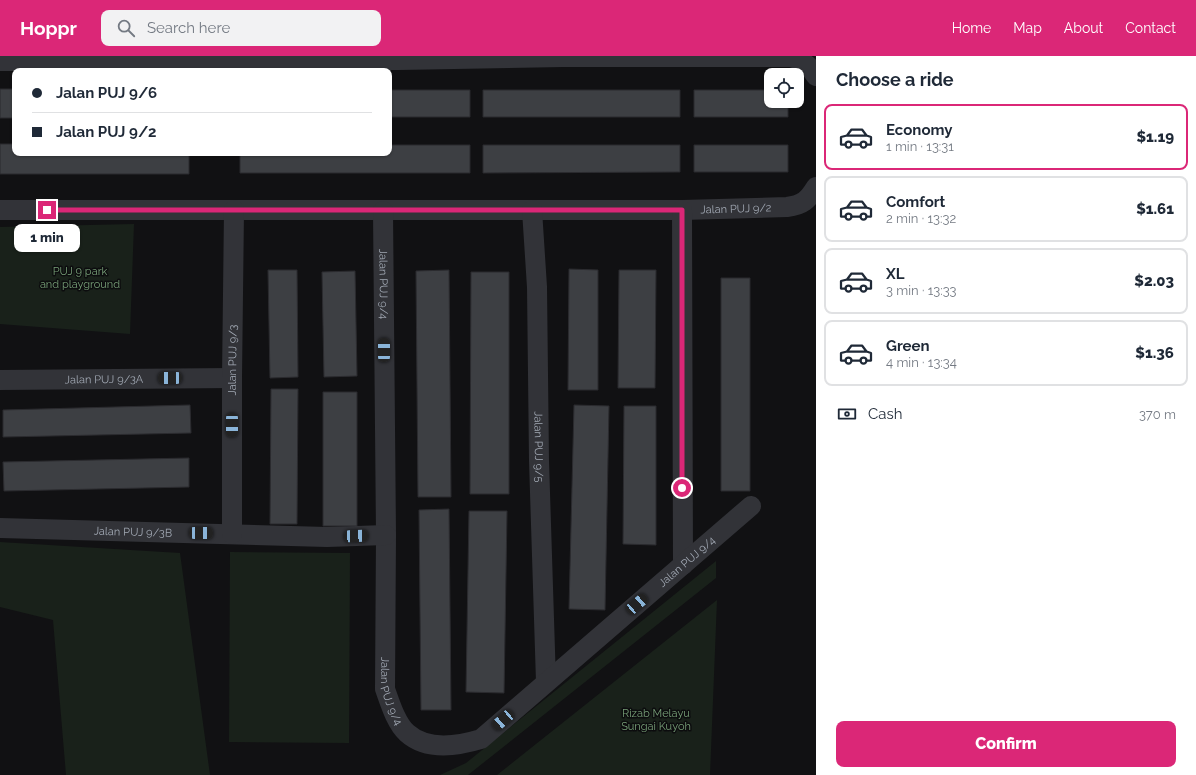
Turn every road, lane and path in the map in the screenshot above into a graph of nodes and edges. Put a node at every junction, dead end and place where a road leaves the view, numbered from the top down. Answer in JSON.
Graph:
{"nodes":[{"id":1,"x":539,"y":57,"type":"edge"},
{"id":2,"x":262,"y":58,"type":"edge"},
{"id":3,"x":0,"y":61,"type":"edge"},
{"id":4,"x":816,"y":76,"type":"edge"},
{"id":5,"x":816,"y":187,"type":"edge"},
{"id":6,"x":0,"y":210,"type":"edge"},
{"id":7,"x":234,"y":210,"type":"junction"},
{"id":8,"x":532,"y":210,"type":"junction"},
{"id":9,"x":682,"y":210,"type":"junction"},
{"id":10,"x":383,"y":211,"type":"junction"},
{"id":11,"x":232,"y":378,"type":"junction"},
{"id":12,"x":0,"y":380,"type":"edge"},
{"id":13,"x":751,"y":506,"type":"dead end"},
{"id":14,"x":0,"y":528,"type":"edge"},
{"id":15,"x":232,"y":534,"type":"junction"},
{"id":16,"x":386,"y":535,"type":"junction"},
{"id":17,"x":682,"y":565,"type":"junction"},
{"id":18,"x":546,"y":682,"type":"junction"}],
"edges":[{"from":1,"to":2,"type":"street"},
{"from":1,"to":4,"type":"street"},
{"from":2,"to":3,"type":"street"},
{"from":5,"to":9,"type":"street","name":"Jalan PUJ 9/2"},
{"from":6,"to":7,"type":"street","name":"Jalan PUJ 9/2"},
{"from":7,"to":10,"type":"street","name":"Jalan PUJ 9/2"},
{"from":7,"to":11,"type":"street","name":"Jalan PUJ 9/3"},
{"from":8,"to":9,"type":"street","name":"Jalan PUJ 9/2"},
{"from":8,"to":10,"type":"street","name":"Jalan PUJ 9/2"},
{"from":8,"to":18,"type":"street","name":"Jalan PUJ 9/5"},
{"from":9,"to":17,"type":"street"},
{"from":10,"to":16,"type":"street","name":"Jalan PUJ 9/4"},
{"from":11,"to":12,"type":"street","name":"Jalan PUJ 9/3A"},
{"from":11,"to":15,"type":"street","name":"Jalan PUJ 9/3"},
{"from":13,"to":17,"type":"street","name":"Jalan PUJ 9/4"},
{"from":14,"to":15,"type":"street","name":"Jalan PUJ 9/3B"},
{"from":15,"to":16,"type":"street","name":"Jalan PUJ 9/3B"},
{"from":16,"to":18,"type":"street","name":"Jalan PUJ 9/4"},
{"from":17,"to":18,"type":"street","name":"Jalan PUJ 9/4"}]}
